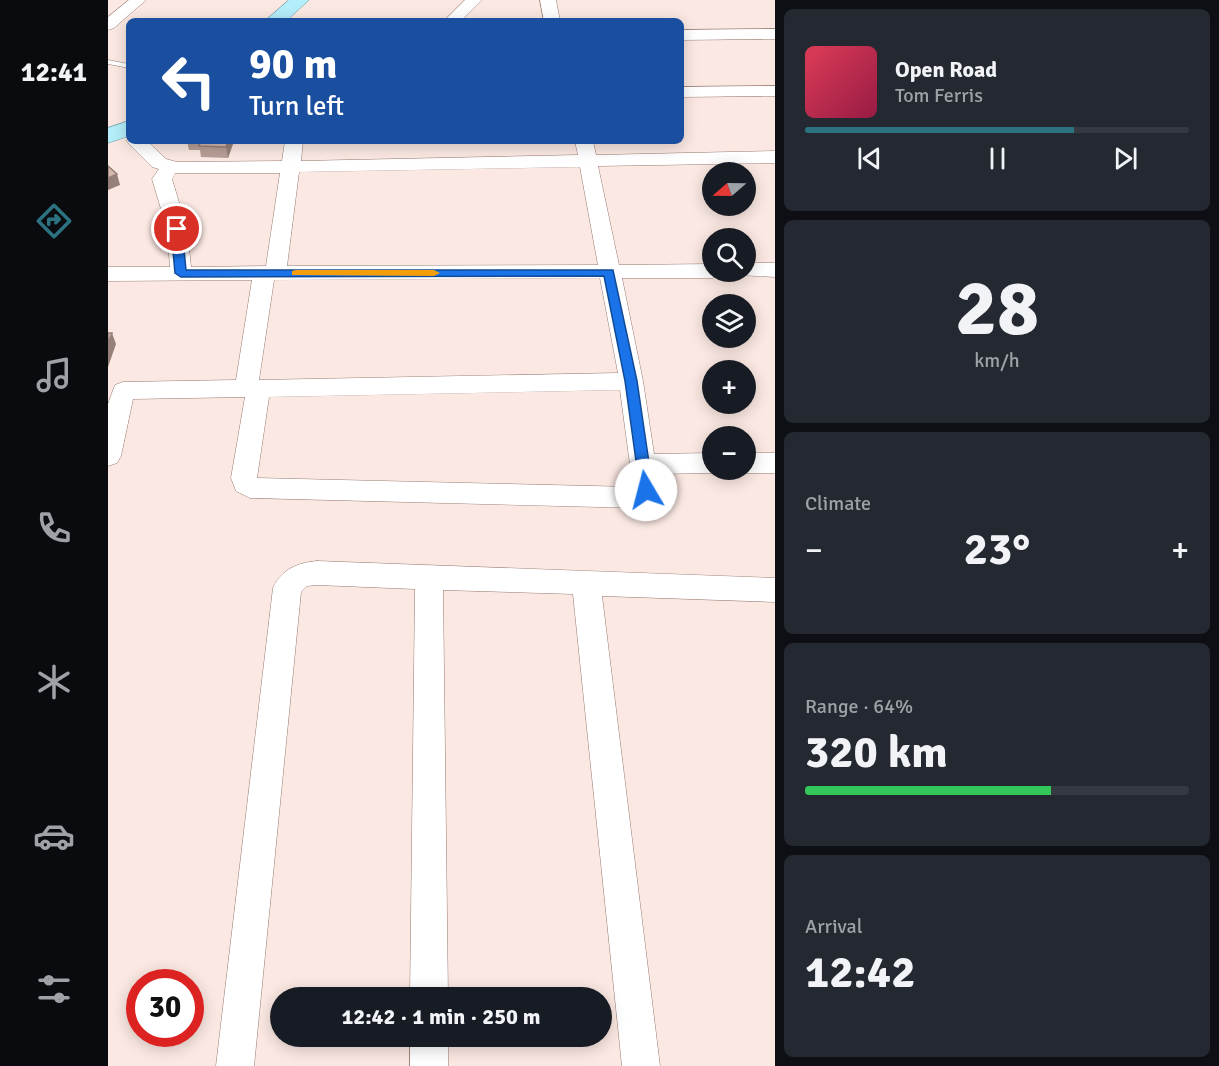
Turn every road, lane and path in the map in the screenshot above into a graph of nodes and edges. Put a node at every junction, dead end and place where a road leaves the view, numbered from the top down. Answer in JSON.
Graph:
{"nodes":[{"id":1,"x":138,"y":0,"type":"edge"},
{"id":2,"x":300,"y":0,"type":"edge"},
{"id":3,"x":320,"y":0,"type":"edge"},
{"id":4,"x":474,"y":0,"type":"edge"},
{"id":5,"x":548,"y":0,"type":"edge"},
{"id":6,"x":278,"y":18,"type":"edge"},
{"id":7,"x":299,"y":18,"type":"edge"},
{"id":8,"x":456,"y":18,"type":"edge"},
{"id":9,"x":551,"y":18,"type":"edge"},
{"id":10,"x":108,"y":25,"type":"edge"},
{"id":11,"x":775,"y":33,"type":"edge"},
{"id":12,"x":684,"y":35,"type":"edge"},
{"id":13,"x":108,"y":62,"type":"edge"},
{"id":14,"x":126,"y":65,"type":"edge"},
{"id":15,"x":775,"y":91,"type":"edge"},
{"id":16,"x":684,"y":92,"type":"edge"},
{"id":17,"x":138,"y":144,"type":"edge"},
{"id":18,"x":294,"y":144,"type":"edge"},
{"id":19,"x":585,"y":144,"type":"edge"},
{"id":20,"x":775,"y":157,"type":"edge"},
{"id":21,"x":589,"y":161,"type":"junction"},
{"id":22,"x":169,"y":167,"type":"junction"},
{"id":23,"x":291,"y":167,"type":"junction"},
{"id":24,"x":756,"y":270,"type":"edge"},
{"id":25,"x":775,"y":270,"type":"edge"},
{"id":26,"x":702,"y":271,"type":"edge"},
{"id":27,"x":181,"y":273,"type":"junction"},
{"id":28,"x":270,"y":273,"type":"junction"},
{"id":29,"x":609,"y":273,"type":"junction"},
{"id":30,"x":108,"y":274,"type":"edge"},
{"id":31,"x":631,"y":381,"type":"junction"},
{"id":32,"x":252,"y":389,"type":"junction"},
{"id":33,"x":108,"y":456,"type":"edge"},
{"id":34,"x":756,"y":463,"type":"edge"},
{"id":35,"x":775,"y":463,"type":"edge"},
{"id":36,"x":643,"y":464,"type":"junction"},
{"id":37,"x":702,"y":464,"type":"edge"},
{"id":38,"x":429,"y":577,"type":"junction"},
{"id":39,"x":586,"y":583,"type":"junction"},
{"id":40,"x":775,"y":590,"type":"edge"},
{"id":41,"x":429,"y":987,"type":"edge"},
{"id":42,"x":429,"y":1047,"type":"edge"},
{"id":43,"x":235,"y":1066,"type":"edge"},
{"id":44,"x":429,"y":1066,"type":"edge"},
{"id":45,"x":641,"y":1066,"type":"edge"}],
"edges":[{"from":1,"to":10,"type":"street"},
{"from":2,"to":6,"type":"main road"},
{"from":3,"to":7,"type":"main road"},
{"from":4,"to":8,"type":"street"},
{"from":5,"to":9,"type":"street"},
{"from":11,"to":12,"type":"street"},
{"from":13,"to":14,"type":"lane"},
{"from":15,"to":16,"type":"street"},
{"from":17,"to":22,"type":"street"},
{"from":18,"to":23,"type":"street"},
{"from":19,"to":21,"type":"street"},
{"from":20,"to":21,"type":"street"},
{"from":21,"to":23,"type":"street"},
{"from":21,"to":29,"type":"street"},
{"from":22,"to":23,"type":"street"},
{"from":22,"to":27,"type":"street"},
{"from":23,"to":28,"type":"street"},
{"from":24,"to":25,"type":"street"},
{"from":26,"to":29,"type":"street"},
{"from":27,"to":28,"type":"street"},
{"from":27,"to":30,"type":"street"},
{"from":28,"to":29,"type":"street"},
{"from":28,"to":32,"type":"street"},
{"from":29,"to":31,"type":"street"},
{"from":31,"to":32,"type":"street"},
{"from":31,"to":36,"type":"street"},
{"from":32,"to":33,"type":"street"},
{"from":32,"to":36,"type":"street"},
{"from":34,"to":35,"type":"street"},
{"from":36,"to":37,"type":"street"},
{"from":38,"to":39,"type":"street"},
{"from":38,"to":41,"type":"street"},
{"from":38,"to":43,"type":"street"},
{"from":39,"to":40,"type":"street"},
{"from":39,"to":45,"type":"street"},
{"from":42,"to":44,"type":"street"}]}
